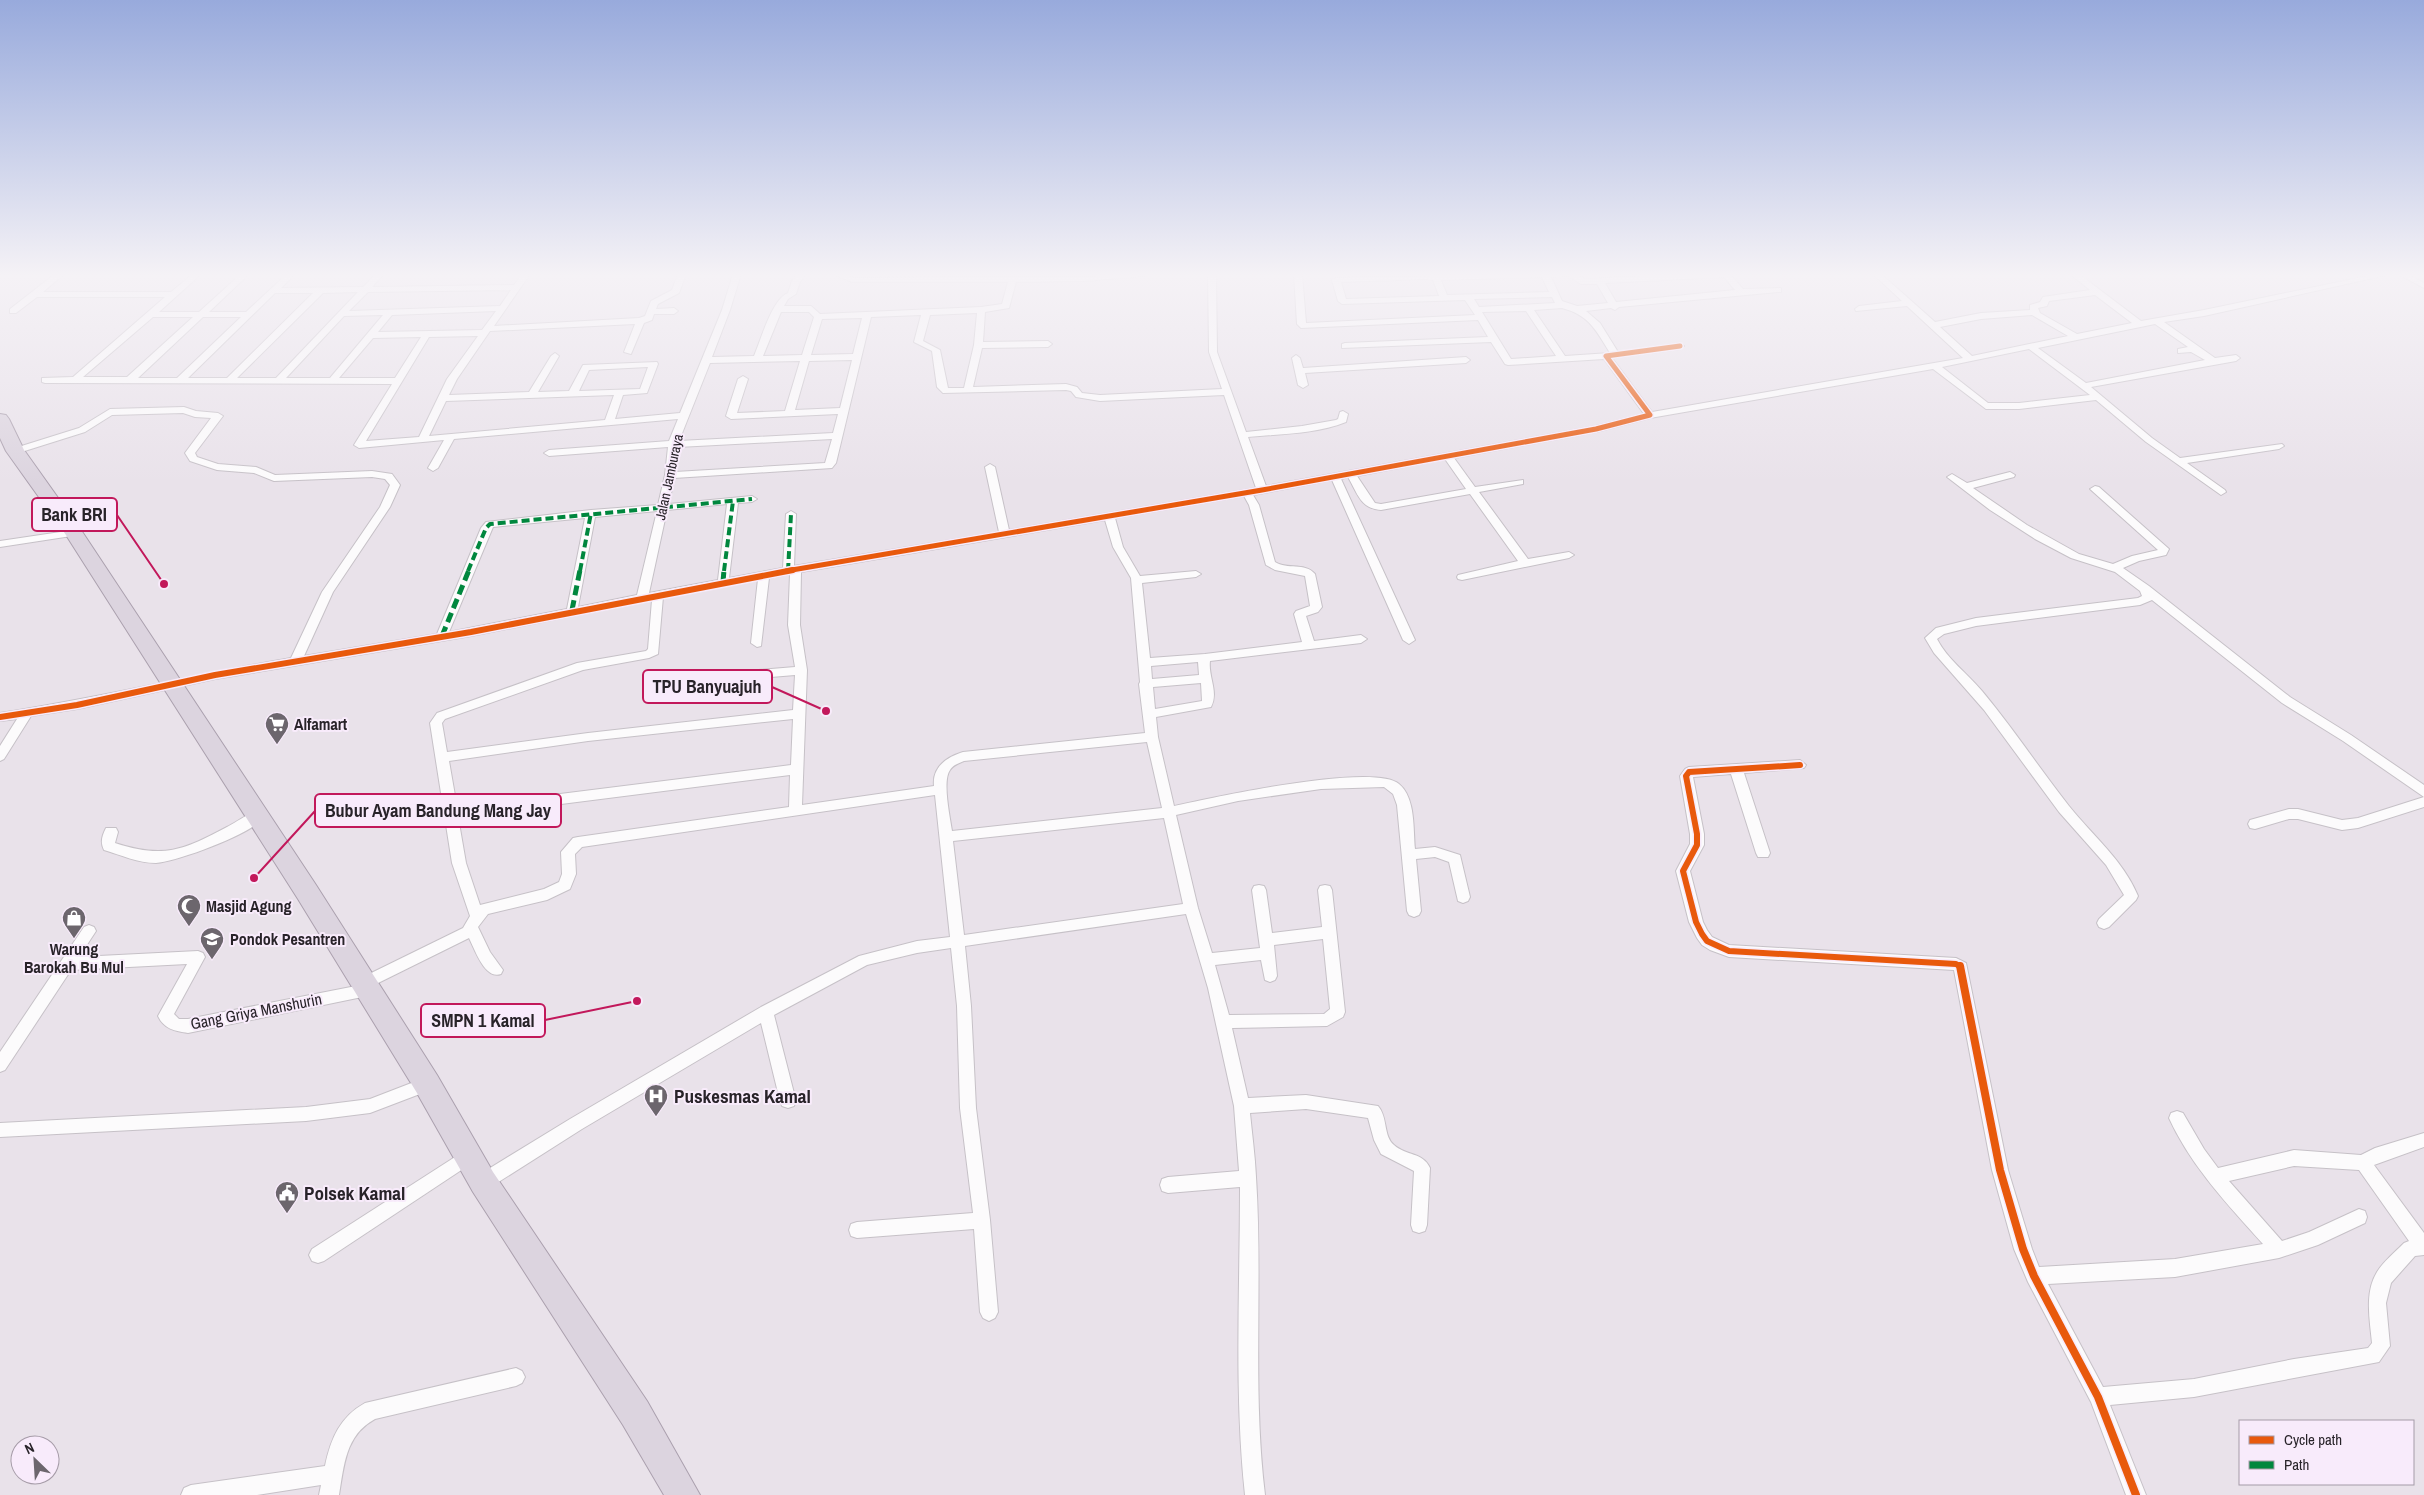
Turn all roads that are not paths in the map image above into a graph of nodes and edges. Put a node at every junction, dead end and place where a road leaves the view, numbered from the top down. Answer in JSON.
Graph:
{"nodes":[{"id":1,"x":116,"y":344,"type":"edge"},
{"id":2,"x":169,"y":344,"type":"edge"},
{"id":3,"x":218,"y":344,"type":"edge"},
{"id":4,"x":267,"y":344,"type":"edge"},
{"id":5,"x":313,"y":344,"type":"edge"},
{"id":6,"x":362,"y":344,"type":"edge"},
{"id":7,"x":421,"y":344,"type":"edge"},
{"id":8,"x":476,"y":344,"type":"edge"},
{"id":9,"x":631,"y":344,"type":"edge"},
{"id":10,"x":712,"y":344,"type":"edge"},
{"id":11,"x":763,"y":344,"type":"edge"},
{"id":12,"x":810,"y":344,"type":"edge"},
{"id":13,"x":859,"y":344,"type":"edge"},
{"id":14,"x":922,"y":344,"type":"edge"},
{"id":15,"x":1048,"y":344,"type":"dead end"},
{"id":16,"x":1213,"y":344,"type":"edge"},
{"id":17,"x":1394,"y":344,"type":"edge"},
{"id":18,"x":1456,"y":344,"type":"edge"},
{"id":19,"x":1495,"y":344,"type":"edge"},
{"id":20,"x":1552,"y":344,"type":"edge"},
{"id":21,"x":1606,"y":344,"type":"edge"},
{"id":22,"x":1955,"y":344,"type":"edge"},
{"id":23,"x":2041,"y":344,"type":"edge"},
{"id":24,"x":2189,"y":344,"type":"edge"},
{"id":25,"x":978,"y":345,"type":"joint"},
{"id":26,"x":1345,"y":346,"type":"dead end"},
{"id":27,"x":1680,"y":346,"type":"dead end"},
{"id":28,"x":2030,"y":346,"type":"junction"},
{"id":29,"x":2193,"y":349,"type":"junction"},
{"id":30,"x":2181,"y":351,"type":"dead end"},
{"id":31,"x":628,"y":352,"type":"dead end"},
{"id":32,"x":1611,"y":355,"type":"junction"},
{"id":33,"x":555,"y":356,"type":"dead end"},
{"id":34,"x":856,"y":357,"type":"junction"},
{"id":35,"x":806,"y":358,"type":"junction"},
{"id":36,"x":1296,"y":358,"type":"dead end"},
{"id":37,"x":1562,"y":358,"type":"junction"},
{"id":38,"x":2236,"y":358,"type":"dead end"},
{"id":39,"x":757,"y":359,"type":"junction"},
{"id":40,"x":1970,"y":359,"type":"junction"},
{"id":41,"x":706,"y":360,"type":"junction"},
{"id":42,"x":2213,"y":361,"type":"junction"},
{"id":43,"x":1936,"y":366,"type":"junction"},
{"id":44,"x":1300,"y":371,"type":"junction"},
{"id":45,"x":45,"y":380,"type":"dead end"},
{"id":46,"x":75,"y":380,"type":"junction"},
{"id":47,"x":180,"y":380,"type":"junction"},
{"id":48,"x":230,"y":380,"type":"junction"},
{"id":49,"x":279,"y":380,"type":"junction"},
{"id":50,"x":744,"y":380,"type":"dead end"},
{"id":51,"x":129,"y":381,"type":"junction"},
{"id":52,"x":332,"y":381,"type":"junction"},
{"id":53,"x":399,"y":381,"type":"junction"},
{"id":54,"x":1303,"y":385,"type":"dead end"},
{"id":55,"x":2085,"y":386,"type":"junction"},
{"id":56,"x":968,"y":391,"type":"junction"},
{"id":57,"x":1227,"y":392,"type":"junction"},
{"id":58,"x":573,"y":393,"type":"junction"},
{"id":59,"x":620,"y":393,"type":"junction"},
{"id":60,"x":532,"y":395,"type":"junction"},
{"id":61,"x":2098,"y":397,"type":"junction"},
{"id":62,"x":443,"y":398,"type":"junction"},
{"id":63,"x":844,"y":411,"type":"junction"},
{"id":64,"x":790,"y":414,"type":"junction"},
{"id":65,"x":1343,"y":414,"type":"dead end"},
{"id":66,"x":1650,"y":415,"type":"junction"},
{"id":67,"x":683,"y":416,"type":"junction"},
{"id":68,"x":609,"y":422,"type":"junction"},
{"id":69,"x":1,"y":423,"type":"edge"},
{"id":70,"x":1242,"y":435,"type":"junction"},
{"id":71,"x":452,"y":436,"type":"junction"},
{"id":72,"x":838,"y":436,"type":"junction"},
{"id":73,"x":423,"y":438,"type":"junction"},
{"id":74,"x":673,"y":444,"type":"junction"},
{"id":75,"x":2280,"y":446,"type":"dead end"},
{"id":76,"x":15,"y":451,"type":"junction"},
{"id":77,"x":549,"y":453,"type":"dead end"},
{"id":78,"x":1447,"y":456,"type":"junction"},
{"id":79,"x":2178,"y":461,"type":"junction"},
{"id":80,"x":990,"y":467,"type":"dead end"},
{"id":81,"x":433,"y":468,"type":"dead end"},
{"id":82,"x":1350,"y":473,"type":"junction"},
{"id":83,"x":670,"y":475,"type":"junction"},
{"id":84,"x":2010,"y":475,"type":"dead end"},
{"id":85,"x":1336,"y":476,"type":"junction"},
{"id":86,"x":1952,"y":477,"type":"dead end"},
{"id":87,"x":1519,"y":482,"type":"dead end"},
{"id":88,"x":1965,"y":486,"type":"junction"},
{"id":89,"x":2096,"y":489,"type":"dead end"},
{"id":90,"x":1262,"y":490,"type":"junction"},
{"id":91,"x":1471,"y":491,"type":"junction"},
{"id":92,"x":1247,"y":492,"type":"junction"},
{"id":93,"x":2221,"y":492,"type":"dead end"},
{"id":94,"x":752,"y":499,"type":"dead end"},
{"id":95,"x":733,"y":501,"type":"junction"},
{"id":96,"x":662,"y":507,"type":"junction"},
{"id":97,"x":591,"y":513,"type":"junction"},
{"id":98,"x":791,"y":514,"type":"dead end"},
{"id":99,"x":1108,"y":516,"type":"junction"},
{"id":100,"x":74,"y":533,"type":"junction"},
{"id":101,"x":1005,"y":534,"type":"junction"},
{"id":102,"x":0,"y":544,"type":"edge"},
{"id":103,"x":1569,"y":555,"type":"dead end"},
{"id":104,"x":1524,"y":562,"type":"junction"},
{"id":105,"x":2115,"y":567,"type":"junction"},
{"id":106,"x":792,"y":570,"type":"junction"},
{"id":107,"x":1196,"y":574,"type":"dead end"},
{"id":108,"x":764,"y":576,"type":"junction"},
{"id":109,"x":1462,"y":577,"type":"dead end"},
{"id":110,"x":1136,"y":580,"type":"junction"},
{"id":111,"x":723,"y":582,"type":"junction"},
{"id":112,"x":2145,"y":588,"type":"junction"},
{"id":113,"x":658,"y":595,"type":"junction"},
{"id":114,"x":642,"y":598,"type":"junction"},
{"id":115,"x":572,"y":610,"type":"junction"},
{"id":116,"x":442,"y":636,"type":"junction"},
{"id":117,"x":1361,"y":639,"type":"dead end"},
{"id":118,"x":1409,"y":640,"type":"dead end"},
{"id":119,"x":757,"y":643,"type":"dead end"},
{"id":120,"x":1309,"y":645,"type":"junction"},
{"id":121,"x":1205,"y":658,"type":"junction"},
{"id":122,"x":296,"y":662,"type":"junction"},
{"id":123,"x":1145,"y":662,"type":"junction"},
{"id":124,"x":801,"y":670,"type":"junction"},
{"id":125,"x":712,"y":678,"type":"dead end"},
{"id":126,"x":1204,"y":679,"type":"junction"},
{"id":127,"x":171,"y":684,"type":"junction"},
{"id":128,"x":1145,"y":684,"type":"junction"},
{"id":129,"x":26,"y":714,"type":"junction"},
{"id":130,"x":799,"y":714,"type":"junction"},
{"id":131,"x":1149,"y":714,"type":"junction"},
{"id":132,"x":0,"y":717,"type":"edge"},
{"id":133,"x":1152,"y":737,"type":"junction"},
{"id":134,"x":0,"y":756,"type":"edge"},
{"id":135,"x":442,"y":757,"type":"junction"},
{"id":136,"x":1800,"y":765,"type":"dead end"},
{"id":137,"x":797,"y":769,"type":"junction"},
{"id":138,"x":1736,"y":769,"type":"junction"},
{"id":139,"x":940,"y":790,"type":"junction"},
{"id":140,"x":2424,"y":792,"type":"edge"},
{"id":141,"x":2424,"y":802,"type":"edge"},
{"id":142,"x":796,"y":810,"type":"junction"},
{"id":143,"x":1169,"y":812,"type":"junction"},
{"id":144,"x":450,"y":813,"type":"junction"},
{"id":145,"x":258,"y":816,"type":"junction"},
{"id":146,"x":2254,"y":824,"type":"dead end"},
{"id":147,"x":110,"y":832,"type":"dead end"},
{"id":148,"x":945,"y":837,"type":"junction"},
{"id":149,"x":1763,"y":853,"type":"dead end"},
{"id":150,"x":1409,"y":855,"type":"junction"},
{"id":151,"x":1259,"y":890,"type":"dead end"},
{"id":152,"x":1325,"y":890,"type":"dead end"},
{"id":153,"x":1464,"y":897,"type":"dead end"},
{"id":154,"x":1191,"y":908,"type":"junction"},
{"id":155,"x":1414,"y":911,"type":"dead end"},
{"id":156,"x":474,"y":922,"type":"junction"},
{"id":157,"x":2104,"y":923,"type":"dead end"},
{"id":158,"x":89,"y":931,"type":"dead end"},
{"id":159,"x":1330,"y":932,"type":"junction"},
{"id":160,"x":956,"y":942,"type":"junction"},
{"id":161,"x":1267,"y":946,"type":"junction"},
{"id":162,"x":1206,"y":960,"type":"junction"},
{"id":163,"x":68,"y":964,"type":"junction"},
{"id":164,"x":496,"y":970,"type":"dead end"},
{"id":165,"x":1270,"y":976,"type":"dead end"},
{"id":166,"x":364,"y":987,"type":"junction"},
{"id":167,"x":766,"y":1012,"type":"junction"},
{"id":168,"x":1223,"y":1022,"type":"junction"},
{"id":169,"x":0,"y":1065,"type":"edge"},
{"id":170,"x":427,"y":1084,"type":"junction"},
{"id":171,"x":788,"y":1101,"type":"dead end"},
{"id":172,"x":1242,"y":1106,"type":"junction"},
{"id":173,"x":2177,"y":1118,"type":"dead end"},
{"id":174,"x":0,"y":1130,"type":"edge"},
{"id":175,"x":2424,"y":1140,"type":"edge"},
{"id":176,"x":469,"y":1156,"type":"junction"},
{"id":177,"x":2363,"y":1163,"type":"junction"},
{"id":178,"x":2214,"y":1176,"type":"junction"},
{"id":179,"x":1248,"y":1178,"type":"junction"},
{"id":180,"x":483,"y":1182,"type":"junction"},
{"id":181,"x":1168,"y":1185,"type":"dead end"},
{"id":182,"x":2359,"y":1218,"type":"dead end"},
{"id":183,"x":982,"y":1220,"type":"junction"},
{"id":184,"x":1418,"y":1225,"type":"dead end"},
{"id":185,"x":857,"y":1230,"type":"dead end"},
{"id":186,"x":2423,"y":1246,"type":"edge"},
{"id":187,"x":2279,"y":1250,"type":"junction"},
{"id":188,"x":318,"y":1256,"type":"dead end"},
{"id":189,"x":2034,"y":1276,"type":"junction"},
{"id":190,"x":989,"y":1312,"type":"dead end"},
{"id":191,"x":516,"y":1377,"type":"dead end"},
{"id":192,"x":2098,"y":1397,"type":"junction"},
{"id":193,"x":334,"y":1474,"type":"junction"},
{"id":194,"x":191,"y":1495,"type":"edge"},
{"id":195,"x":329,"y":1495,"type":"edge"},
{"id":196,"x":683,"y":1495,"type":"edge"},
{"id":197,"x":1255,"y":1495,"type":"edge"},
{"id":198,"x":2136,"y":1495,"type":"edge"}],
"edges":[{"from":1,"to":46,"type":"street"},
{"from":2,"to":51,"type":"street"},
{"from":3,"to":47,"type":"street"},
{"from":4,"to":48,"type":"street"},
{"from":5,"to":49,"type":"street"},
{"from":6,"to":52,"type":"street"},
{"from":7,"to":53,"type":"street"},
{"from":8,"to":62,"type":"street"},
{"from":9,"to":31,"type":"street"},
{"from":10,"to":41,"type":"street","name":"Jalan Jamburaya"},
{"from":11,"to":39,"type":"street"},
{"from":12,"to":35,"type":"street"},
{"from":13,"to":34,"type":"street"},
{"from":14,"to":56,"type":"street"},
{"from":15,"to":25,"type":"street"},
{"from":16,"to":57,"type":"street"},
{"from":17,"to":26,"type":"street"},
{"from":18,"to":44,"type":"street"},
{"from":19,"to":37,"type":"street"},
{"from":20,"to":37,"type":"street"},
{"from":21,"to":32,"type":"street"},
{"from":22,"to":40,"type":"street"},
{"from":23,"to":28,"type":"street"},
{"from":24,"to":29,"type":"street"},
{"from":25,"to":56,"type":"street"},
{"from":27,"to":32,"type":"street"},
{"from":28,"to":40,"type":"street"},
{"from":28,"to":55,"type":"street"},
{"from":29,"to":30,"type":"street"},
{"from":29,"to":42,"type":"street"},
{"from":32,"to":37,"type":"street"},
{"from":32,"to":66,"type":"street"},
{"from":33,"to":60,"type":"street"},
{"from":34,"to":35,"type":"street"},
{"from":34,"to":63,"type":"street"},
{"from":35,"to":39,"type":"street"},
{"from":35,"to":64,"type":"street"},
{"from":36,"to":44,"type":"street"},
{"from":38,"to":42,"type":"street"},
{"from":39,"to":41,"type":"street"},
{"from":40,"to":43,"type":"street"},
{"from":41,"to":67,"type":"street","name":"Jalan Jamburaya"},
{"from":42,"to":55,"type":"street"},
{"from":43,"to":61,"type":"street"},
{"from":43,"to":66,"type":"street"},
{"from":44,"to":54,"type":"street"},
{"from":45,"to":46,"type":"street"},
{"from":46,"to":51,"type":"street"},
{"from":47,"to":48,"type":"street"},
{"from":47,"to":51,"type":"street"},
{"from":48,"to":49,"type":"street"},
{"from":49,"to":52,"type":"street"},
{"from":50,"to":64,"type":"street"},
{"from":52,"to":53,"type":"street"},
{"from":53,"to":73,"type":"street"},
{"from":55,"to":61,"type":"street"},
{"from":56,"to":57,"type":"street"},
{"from":57,"to":70,"type":"street"},
{"from":58,"to":59,"type":"street"},
{"from":58,"to":59,"type":"street"},
{"from":58,"to":60,"type":"street"},
{"from":59,"to":68,"type":"street"},
{"from":60,"to":62,"type":"street"},
{"from":61,"to":79,"type":"street"},
{"from":62,"to":73,"type":"street"},
{"from":63,"to":64,"type":"street"},
{"from":63,"to":72,"type":"street"},
{"from":65,"to":70,"type":"street"},
{"from":66,"to":78,"type":"street"},
{"from":67,"to":68,"type":"street"},
{"from":67,"to":74,"type":"street","name":"Jalan Jamburaya"},
{"from":68,"to":71,"type":"street"},
{"from":69,"to":76,"type":"highway"},
{"from":70,"to":90,"type":"street"},
{"from":71,"to":73,"type":"street"},
{"from":71,"to":81,"type":"street"},
{"from":72,"to":74,"type":"street"},
{"from":72,"to":83,"type":"street"},
{"from":74,"to":77,"type":"street"},
{"from":74,"to":83,"type":"street","name":"Jalan Jamburaya"},
{"from":75,"to":79,"type":"street"},
{"from":76,"to":100,"type":"highway"},
{"from":76,"to":122,"type":"street"},
{"from":78,"to":82,"type":"street"},
{"from":78,"to":91,"type":"street"},
{"from":79,"to":93,"type":"street"},
{"from":80,"to":101,"type":"street"},
{"from":82,"to":85,"type":"street"},
{"from":82,"to":91,"type":"street"},
{"from":83,"to":96,"type":"street","name":"Jalan Jamburaya"},
{"from":84,"to":88,"type":"street"},
{"from":85,"to":90,"type":"street"},
{"from":85,"to":118,"type":"street"},
{"from":86,"to":88,"type":"street"},
{"from":87,"to":91,"type":"street"},
{"from":88,"to":105,"type":"street"},
{"from":89,"to":105,"type":"street"},
{"from":90,"to":92,"type":"street"},
{"from":91,"to":104,"type":"street"},
{"from":92,"to":99,"type":"street"},
{"from":92,"to":120,"type":"street"},
{"from":94,"to":95,"type":"street"},
{"from":95,"to":96,"type":"street"},
{"from":95,"to":111,"type":"street"},
{"from":96,"to":97,"type":"street"},
{"from":96,"to":114,"type":"street","name":"Jalan Jamburaya"},
{"from":97,"to":115,"type":"street"},
{"from":97,"to":116,"type":"street"},
{"from":98,"to":106,"type":"street"},
{"from":99,"to":101,"type":"street"},
{"from":99,"to":110,"type":"street"},
{"from":100,"to":102,"type":"street"},
{"from":100,"to":127,"type":"highway"},
{"from":101,"to":106,"type":"street"},
{"from":103,"to":104,"type":"street"},
{"from":104,"to":109,"type":"street"},
{"from":105,"to":112,"type":"street"},
{"from":106,"to":108,"type":"street"},
{"from":106,"to":124,"type":"street"},
{"from":107,"to":110,"type":"street"},
{"from":108,"to":111,"type":"street"},
{"from":108,"to":119,"type":"street"},
{"from":110,"to":123,"type":"street"},
{"from":111,"to":113,"type":"street"},
{"from":112,"to":140,"type":"street"},
{"from":112,"to":157,"type":"street"},
{"from":113,"to":114,"type":"street"},
{"from":113,"to":135,"type":"street"},
{"from":114,"to":115,"type":"street"},
{"from":115,"to":116,"type":"street"},
{"from":116,"to":122,"type":"street"},
{"from":117,"to":120,"type":"street"},
{"from":120,"to":121,"type":"street"},
{"from":121,"to":123,"type":"street"},
{"from":121,"to":126,"type":"street"},
{"from":122,"to":127,"type":"street"},
{"from":123,"to":128,"type":"street"},
{"from":124,"to":125,"type":"street"},
{"from":124,"to":130,"type":"street"},
{"from":126,"to":128,"type":"street"},
{"from":126,"to":131,"type":"street"},
{"from":127,"to":129,"type":"street"},
{"from":127,"to":145,"type":"highway"},
{"from":128,"to":131,"type":"street"},
{"from":129,"to":132,"type":"street"},
{"from":129,"to":134,"type":"street"},
{"from":130,"to":135,"type":"street"},
{"from":130,"to":137,"type":"street"},
{"from":131,"to":133,"type":"street"},
{"from":133,"to":139,"type":"street"},
{"from":133,"to":143,"type":"street"},
{"from":135,"to":144,"type":"street"},
{"from":136,"to":138,"type":"street"},
{"from":137,"to":142,"type":"street"},
{"from":137,"to":144,"type":"street"},
{"from":138,"to":149,"type":"street"},
{"from":138,"to":189,"type":"street"},
{"from":139,"to":142,"type":"street"},
{"from":139,"to":148,"type":"street"},
{"from":141,"to":146,"type":"street"},
{"from":142,"to":156,"type":"street"},
{"from":143,"to":148,"type":"street"},
{"from":143,"to":150,"type":"street"},
{"from":143,"to":154,"type":"street"},
{"from":144,"to":156,"type":"street"},
{"from":145,"to":147,"type":"street"},
{"from":145,"to":166,"type":"highway"},
{"from":148,"to":160,"type":"street"},
{"from":150,"to":153,"type":"street"},
{"from":150,"to":155,"type":"street"},
{"from":151,"to":161,"type":"street"},
{"from":152,"to":159,"type":"street"},
{"from":154,"to":160,"type":"street"},
{"from":154,"to":162,"type":"street"},
{"from":156,"to":164,"type":"street"},
{"from":156,"to":166,"type":"street"},
{"from":158,"to":163,"type":"street"},
{"from":159,"to":161,"type":"street"},
{"from":159,"to":168,"type":"street"},
{"from":160,"to":167,"type":"street"},
{"from":160,"to":183,"type":"street"},
{"from":161,"to":162,"type":"street"},
{"from":161,"to":165,"type":"street"},
{"from":162,"to":168,"type":"street"},
{"from":163,"to":166,"type":"street","name":"Gang Griya Manshurin"},
{"from":163,"to":169,"type":"street"},
{"from":166,"to":170,"type":"highway"},
{"from":167,"to":171,"type":"street"},
{"from":167,"to":180,"type":"street"},
{"from":168,"to":172,"type":"street"},
{"from":170,"to":174,"type":"street"},
{"from":170,"to":176,"type":"highway"},
{"from":172,"to":179,"type":"street"},
{"from":172,"to":184,"type":"street"},
{"from":173,"to":178,"type":"street"},
{"from":175,"to":177,"type":"street"},
{"from":176,"to":180,"type":"highway"},
{"from":176,"to":188,"type":"street"},
{"from":177,"to":178,"type":"street"},
{"from":177,"to":186,"type":"street"},
{"from":178,"to":187,"type":"street"},
{"from":179,"to":181,"type":"street"},
{"from":179,"to":197,"type":"street"},
{"from":180,"to":196,"type":"highway"},
{"from":182,"to":187,"type":"street"},
{"from":183,"to":185,"type":"street"},
{"from":183,"to":190,"type":"street"},
{"from":186,"to":192,"type":"street"},
{"from":187,"to":189,"type":"street"},
{"from":189,"to":192,"type":"street"},
{"from":191,"to":193,"type":"street"},
{"from":192,"to":198,"type":"street"},
{"from":193,"to":194,"type":"street"},
{"from":193,"to":195,"type":"street"}]}
